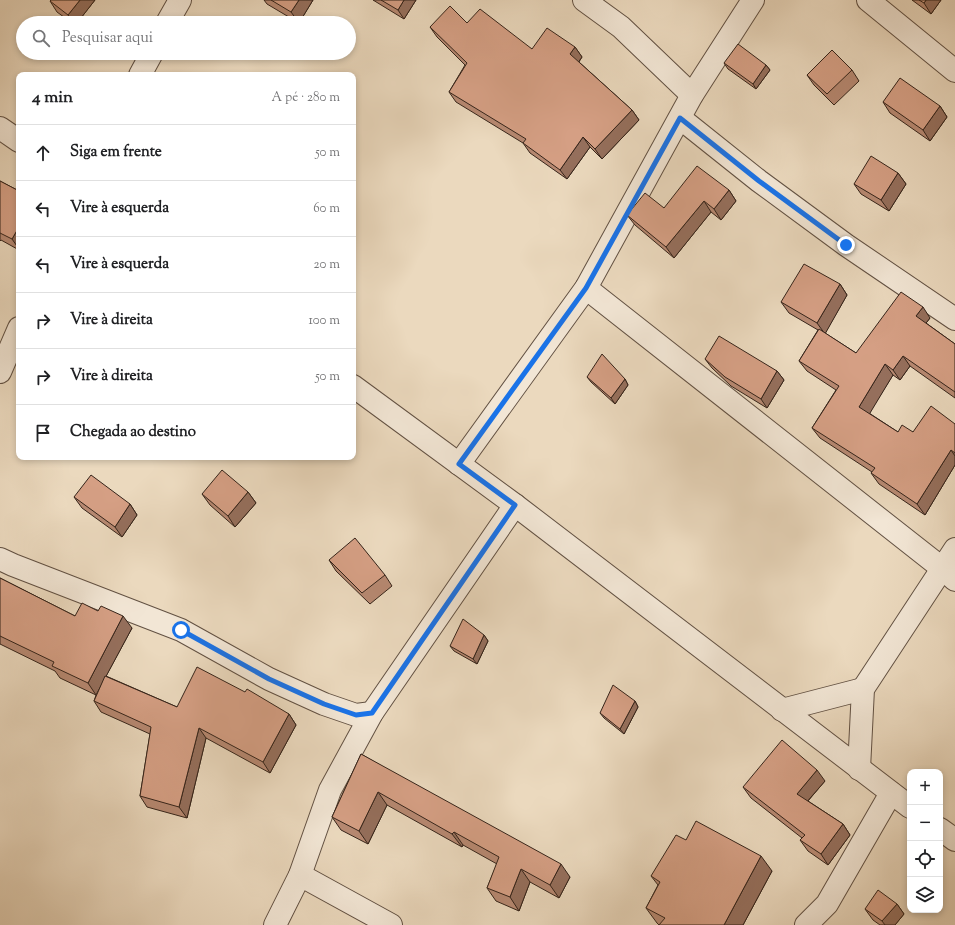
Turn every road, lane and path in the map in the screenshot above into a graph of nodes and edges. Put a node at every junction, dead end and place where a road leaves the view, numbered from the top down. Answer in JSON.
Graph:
{"nodes":[{"id":1,"x":180,"y":0,"type":"edge"},
{"id":2,"x":584,"y":0,"type":"edge"},
{"id":3,"x":753,"y":0,"type":"edge"},
{"id":4,"x":868,"y":0,"type":"edge"},
{"id":5,"x":172,"y":16,"type":"edge"},
{"id":6,"x":148,"y":60,"type":"edge"},
{"id":7,"x":955,"y":71,"type":"edge"},
{"id":8,"x":142,"y":72,"type":"edge"},
{"id":9,"x":692,"y":95,"type":"junction"},
{"id":10,"x":680,"y":118,"type":"junction"},
{"id":11,"x":0,"y":128,"type":"edge"},
{"id":12,"x":16,"y":139,"type":"edge"},
{"id":13,"x":586,"y":288,"type":"junction"},
{"id":14,"x":955,"y":319,"type":"edge"},
{"id":15,"x":16,"y":335,"type":"edge"},
{"id":16,"x":0,"y":372,"type":"edge"},
{"id":17,"x":356,"y":388,"type":"edge"},
{"id":18,"x":459,"y":464,"type":"junction"},
{"id":19,"x":515,"y":505,"type":"junction"},
{"id":20,"x":955,"y":549,"type":"edge"},
{"id":21,"x":0,"y":559,"type":"edge"},
{"id":22,"x":949,"y":574,"type":"edge"},
{"id":23,"x":863,"y":689,"type":"junction"},
{"id":24,"x":782,"y":710,"type":"junction"},
{"id":25,"x":372,"y":713,"type":"junction"},
{"id":26,"x":860,"y":768,"type":"junction"},
{"id":27,"x":891,"y":793,"type":"junction"},
{"id":28,"x":907,"y":805,"type":"edge"},
{"id":29,"x":943,"y":830,"type":"edge"},
{"id":30,"x":955,"y":840,"type":"edge"},
{"id":31,"x":300,"y":875,"type":"junction"},
{"id":32,"x":275,"y":925,"type":"edge"},
{"id":33,"x":391,"y":925,"type":"edge"},
{"id":34,"x":806,"y":925,"type":"edge"}],
"edges":[{"from":1,"to":5,"type":"street"},
{"from":2,"to":9,"type":"street"},
{"from":3,"to":9,"type":"street"},
{"from":4,"to":7,"type":"street"},
{"from":6,"to":8,"type":"street"},
{"from":9,"to":10,"type":"street"},
{"from":10,"to":13,"type":"street"},
{"from":10,"to":14,"type":"street"},
{"from":11,"to":12,"type":"street"},
{"from":13,"to":18,"type":"street"},
{"from":13,"to":22,"type":"street"},
{"from":15,"to":16,"type":"street"},
{"from":17,"to":18,"type":"street"},
{"from":18,"to":19,"type":"street"},
{"from":19,"to":24,"type":"street"},
{"from":19,"to":25,"type":"street"},
{"from":20,"to":22,"type":"street"},
{"from":21,"to":25,"type":"street"},
{"from":22,"to":23,"type":"street"},
{"from":23,"to":24,"type":"street"},
{"from":23,"to":26,"type":"street"},
{"from":24,"to":26,"type":"street"},
{"from":25,"to":31,"type":"street"},
{"from":26,"to":27,"type":"street"},
{"from":27,"to":28,"type":"street"},
{"from":27,"to":34,"type":"street"},
{"from":29,"to":30,"type":"street"},
{"from":31,"to":32,"type":"street"},
{"from":31,"to":33,"type":"street"}]}
